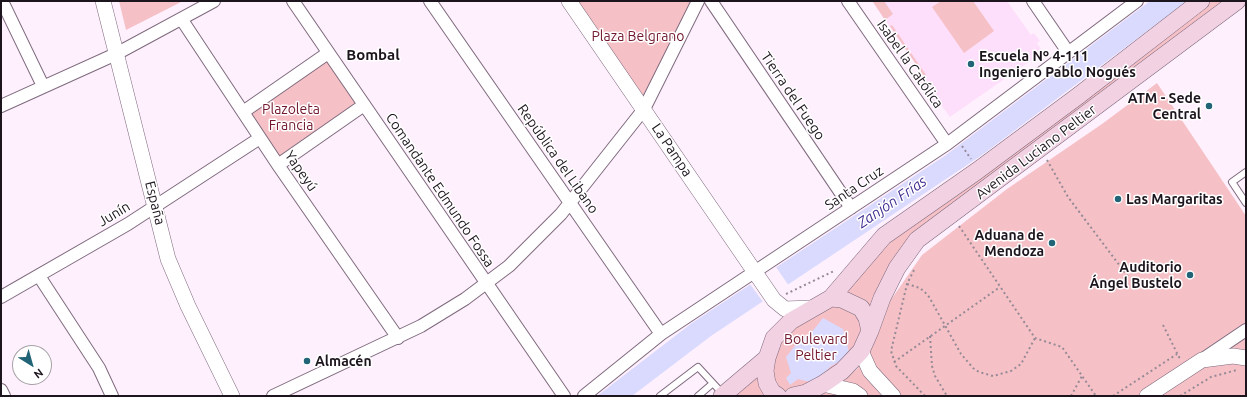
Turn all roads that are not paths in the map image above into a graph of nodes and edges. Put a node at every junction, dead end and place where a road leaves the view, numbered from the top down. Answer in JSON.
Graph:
{"nodes":[{"id":1,"x":2,"y":1,"type":"edge"},
{"id":2,"x":103,"y":1,"type":"edge"},
{"id":3,"x":214,"y":1,"type":"edge"},
{"id":4,"x":293,"y":1,"type":"edge"},
{"id":5,"x":430,"y":1,"type":"edge"},
{"id":6,"x":569,"y":1,"type":"edge"},
{"id":7,"x":698,"y":1,"type":"edge"},
{"id":8,"x":711,"y":1,"type":"edge"},
{"id":9,"x":848,"y":1,"type":"edge"},
{"id":10,"x":1033,"y":1,"type":"edge"},
{"id":11,"x":1137,"y":1,"type":"edge"},
{"id":12,"x":1201,"y":1,"type":"edge"},
{"id":13,"x":1237,"y":1,"type":"edge"},
{"id":14,"x":182,"y":20,"type":"junction"},
{"id":15,"x":1068,"y":52,"type":"junction"},
{"id":16,"x":328,"y":53,"type":"junction"},
{"id":17,"x":116,"y":54,"type":"junction"},
{"id":18,"x":43,"y":86,"type":"junction"},
{"id":19,"x":364,"y":105,"type":"junction"},
{"id":20,"x":1,"y":106,"type":"edge"},
{"id":21,"x":644,"y":109,"type":"junction"},
{"id":22,"x":243,"y":112,"type":"junction"},
{"id":23,"x":260,"y":138,"type":"junction"},
{"id":24,"x":947,"y":144,"type":"junction"},
{"id":25,"x":278,"y":165,"type":"junction"},
{"id":26,"x":1246,"y":172,"type":"edge"},
{"id":27,"x":570,"y":202,"type":"junction"},
{"id":28,"x":1246,"y":203,"type":"edge"},
{"id":29,"x":156,"y":206,"type":"junction"},
{"id":30,"x":851,"y":208,"type":"junction"},
{"id":31,"x":757,"y":275,"type":"junction"},
{"id":32,"x":39,"y":276,"type":"junction"},
{"id":33,"x":486,"y":285,"type":"junction"},
{"id":34,"x":1,"y":297,"type":"edge"},
{"id":35,"x":831,"y":298,"type":"junction"},
{"id":36,"x":773,"y":299,"type":"junction"},
{"id":37,"x":811,"y":308,"type":"junction"},
{"id":38,"x":1246,"y":330,"type":"edge"},
{"id":39,"x":870,"y":331,"type":"junction"},
{"id":40,"x":661,"y":334,"type":"junction"},
{"id":41,"x":398,"y":338,"type":"junction"},
{"id":42,"x":774,"y":338,"type":"junction"},
{"id":43,"x":861,"y":351,"type":"junction"},
{"id":44,"x":767,"y":358,"type":"junction"},
{"id":45,"x":1202,"y":360,"type":"junction"},
{"id":46,"x":1244,"y":365,"type":"edge"},
{"id":47,"x":823,"y":384,"type":"junction"},
{"id":48,"x":1,"y":390,"type":"edge"},
{"id":49,"x":719,"y":391,"type":"edge"},
{"id":50,"x":800,"y":395,"type":"edge"},
{"id":51,"x":4,"y":396,"type":"edge"},
{"id":52,"x":112,"y":396,"type":"edge"},
{"id":53,"x":232,"y":396,"type":"edge"},
{"id":54,"x":273,"y":396,"type":"edge"},
{"id":55,"x":564,"y":396,"type":"edge"},
{"id":56,"x":584,"y":396,"type":"edge"},
{"id":57,"x":660,"y":396,"type":"edge"},
{"id":58,"x":698,"y":396,"type":"edge"},
{"id":59,"x":778,"y":396,"type":"edge"},
{"id":60,"x":860,"y":396,"type":"edge"},
{"id":61,"x":893,"y":396,"type":"edge"},
{"id":62,"x":1147,"y":396,"type":"edge"}],
"edges":[{"from":1,"to":18,"type":"street"},
{"from":2,"to":17,"type":"street","name":"España"},
{"from":3,"to":14,"type":"street"},
{"from":4,"to":16,"type":"street","name":"Comandante Edmundo Fossa"},
{"from":5,"to":27,"type":"street","name":"República del Libano"},
{"from":6,"to":21,"type":"street","name":"La Pampa"},
{"from":7,"to":21,"type":"street"},
{"from":8,"to":30,"type":"street","name":"Tierra del Fuego"},
{"from":9,"to":24,"type":"street","name":"Isabel la Católica"},
{"from":10,"to":15,"type":"street"},
{"from":11,"to":15,"type":"street","name":"Santa Cruz"},
{"from":12,"to":35,"type":"main road","name":"Avenida Luciano Peltier"},
{"from":13,"to":39,"type":"main road","name":"Avenida Luciano Peltier"},
{"from":14,"to":17,"type":"street"},
{"from":14,"to":22,"type":"street","name":"Yapeyú"},
{"from":15,"to":24,"type":"street","name":"Santa Cruz"},
{"from":16,"to":19,"type":"street","name":"Comandante Edmundo Fossa"},
{"from":16,"to":22,"type":"street"},
{"from":17,"to":18,"type":"street"},
{"from":17,"to":29,"type":"street","name":"España"},
{"from":18,"to":20,"type":"street"},
{"from":19,"to":25,"type":"street"},
{"from":19,"to":33,"type":"street","name":"Comandante Edmundo Fossa"},
{"from":21,"to":27,"type":"street"},
{"from":21,"to":31,"type":"street","name":"La Pampa"},
{"from":22,"to":23,"type":"street","name":"Yapeyú"},
{"from":23,"to":25,"type":"street","name":"Yapeyú"},
{"from":23,"to":29,"type":"street","name":"Junín"},
{"from":24,"to":30,"type":"street","name":"Santa Cruz"},
{"from":25,"to":41,"type":"street","name":"Yapeyú"},
{"from":26,"to":28,"type":"lane"},
{"from":27,"to":33,"type":"street"},
{"from":27,"to":40,"type":"street","name":"República del Libano"},
{"from":29,"to":32,"type":"street","name":"Junín"},
{"from":29,"to":53,"type":"street","name":"España"},
{"from":30,"to":31,"type":"street","name":"Santa Cruz"},
{"from":31,"to":36,"type":"street","name":"La Pampa"},
{"from":31,"to":40,"type":"street","name":"Santa Cruz"},
{"from":32,"to":34,"type":"street","name":"Junín"},
{"from":32,"to":52,"type":"street"},
{"from":33,"to":41,"type":"street"},
{"from":33,"to":55,"type":"street","name":"Comandante Edmundo Fossa"},
{"from":35,"to":37,"type":"main road"},
{"from":35,"to":39,"type":"main road"},
{"from":36,"to":37,"type":"street","name":"La Pampa"},
{"from":36,"to":42,"type":"street","name":"La Pampa"},
{"from":37,"to":42,"type":"main road"},
{"from":38,"to":45,"type":"street"},
{"from":39,"to":43,"type":"main road","name":"Avenida Luciano Peltier"},
{"from":40,"to":56,"type":"street","name":"Santa Cruz"},
{"from":41,"to":54,"type":"street"},
{"from":42,"to":44,"type":"main road"},
{"from":43,"to":47,"type":"main road","name":"Avenida Luciano Peltier"},
{"from":43,"to":61,"type":"street"},
{"from":44,"to":49,"type":"main road"},
{"from":44,"to":59,"type":"main road"},
{"from":45,"to":46,"type":"street"},
{"from":45,"to":62,"type":"street"},
{"from":47,"to":50,"type":"main road","name":"Avenida Luciano Peltier"},
{"from":47,"to":60,"type":"street"},
{"from":48,"to":51,"type":"street"},
{"from":49,"to":57,"type":"lane"},
{"from":49,"to":58,"type":"lane"}]}
